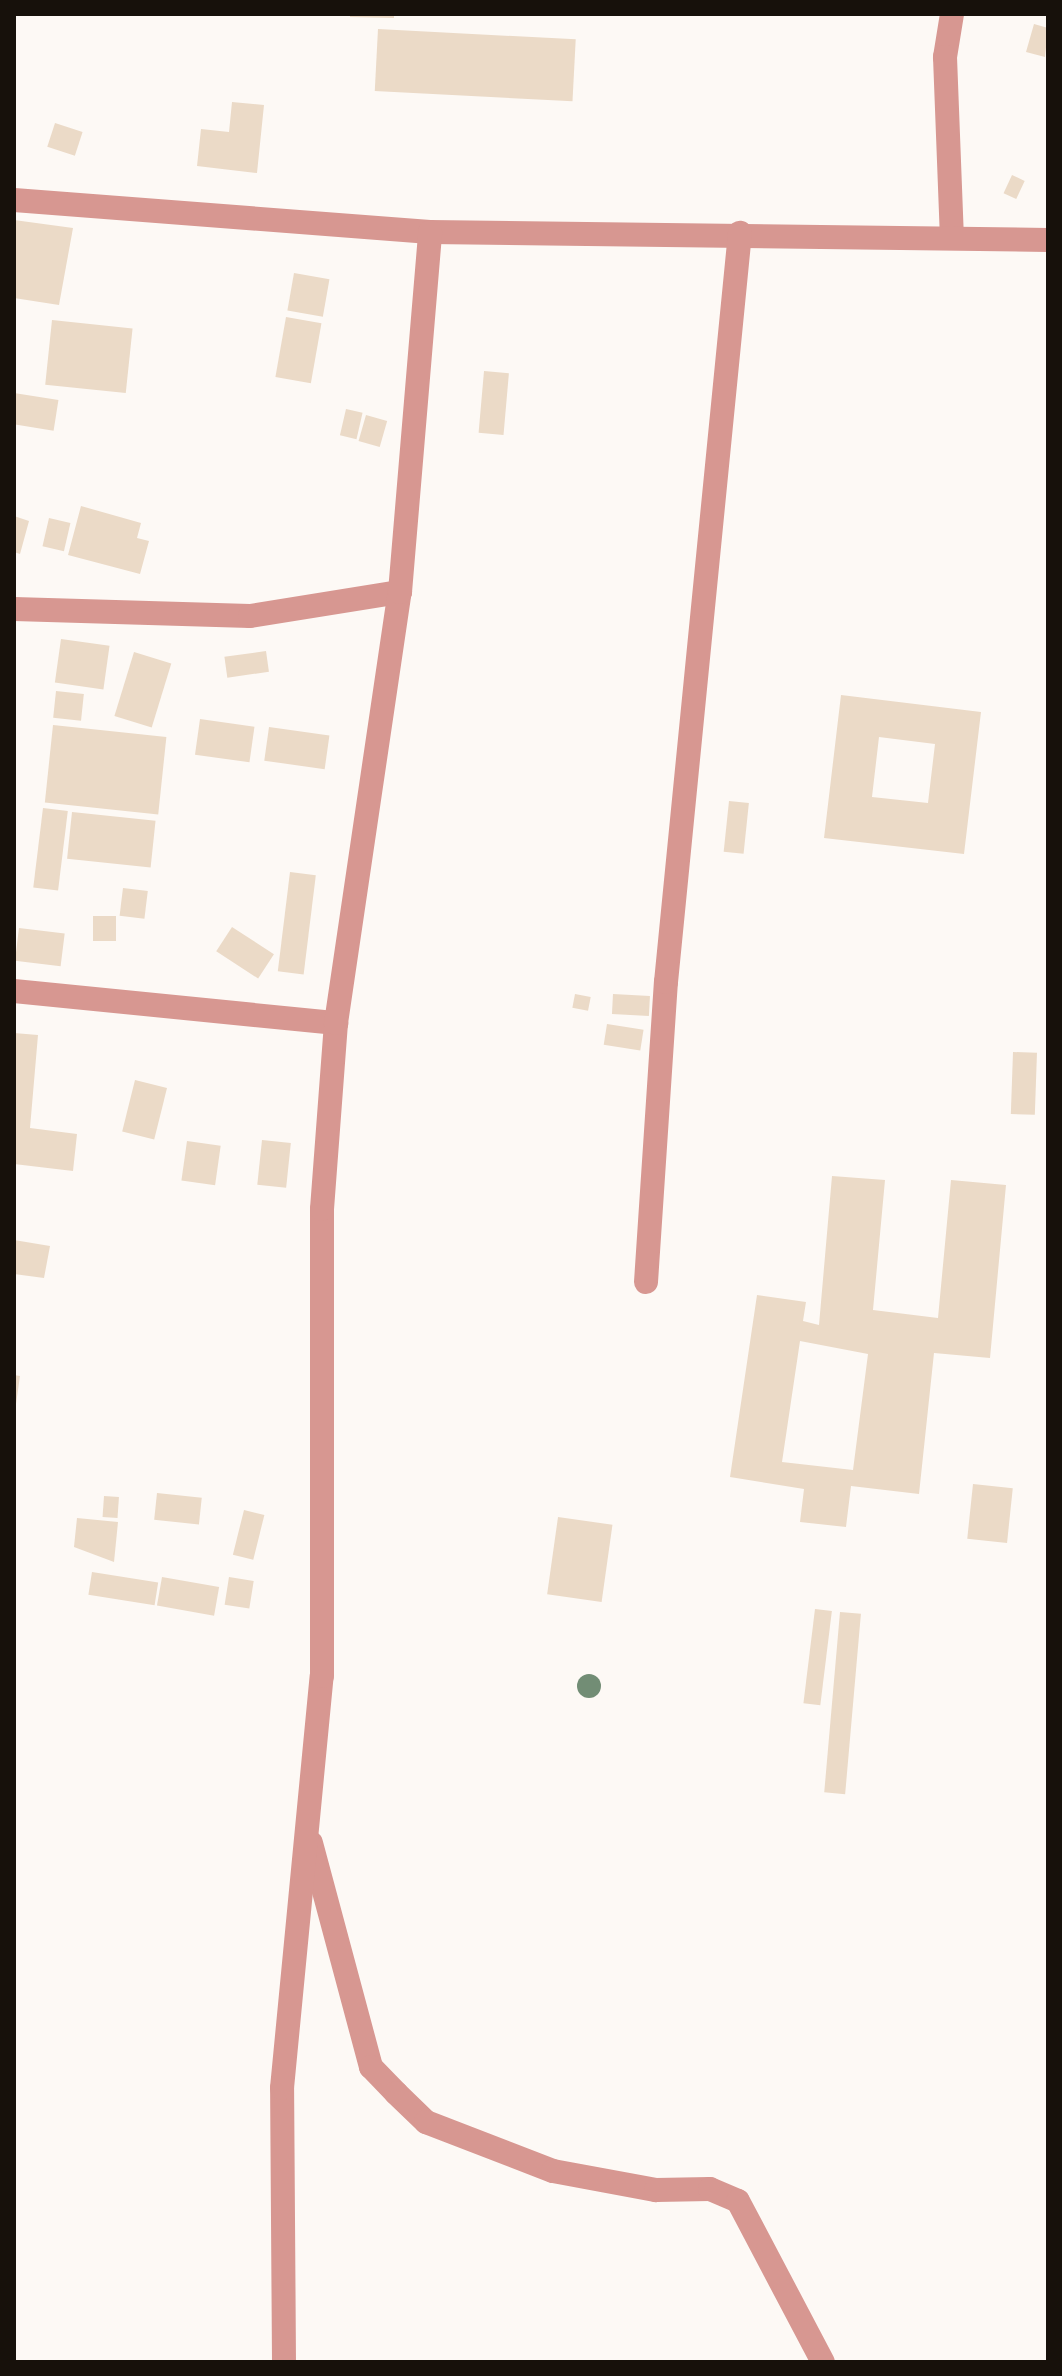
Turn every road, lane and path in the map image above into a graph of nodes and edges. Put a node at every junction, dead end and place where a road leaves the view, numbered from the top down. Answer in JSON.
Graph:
{"nodes":[{"id":1,"x":952,"y":14,"type":"edge"},
{"id":2,"x":14,"y":200,"type":"edge"},
{"id":3,"x":430,"y":232,"type":"junction"},
{"id":4,"x":740,"y":233,"type":"junction"},
{"id":5,"x":952,"y":238,"type":"junction"},
{"id":6,"x":1048,"y":240,"type":"edge"},
{"id":7,"x":400,"y":592,"type":"junction"},
{"id":8,"x":14,"y":609,"type":"edge"},
{"id":9,"x":14,"y":991,"type":"edge"},
{"id":10,"x":336,"y":1023,"type":"junction"},
{"id":11,"x":646,"y":1282,"type":"dead end"},
{"id":12,"x":306,"y":1824,"type":"junction"},
{"id":13,"x":284,"y":2362,"type":"edge"},
{"id":14,"x":823,"y":2362,"type":"edge"}],
"edges":[{"from":1,"to":5,"type":"street"},
{"from":2,"to":3,"type":"street"},
{"from":3,"to":4,"type":"street"},
{"from":3,"to":7,"type":"street"},
{"from":4,"to":5,"type":"street"},
{"from":4,"to":11,"type":"street"},
{"from":5,"to":6,"type":"street"},
{"from":7,"to":8,"type":"street"},
{"from":7,"to":10,"type":"street"},
{"from":9,"to":10,"type":"street"},
{"from":10,"to":12,"type":"street"},
{"from":12,"to":13,"type":"street"},
{"from":12,"to":14,"type":"street"}]}
